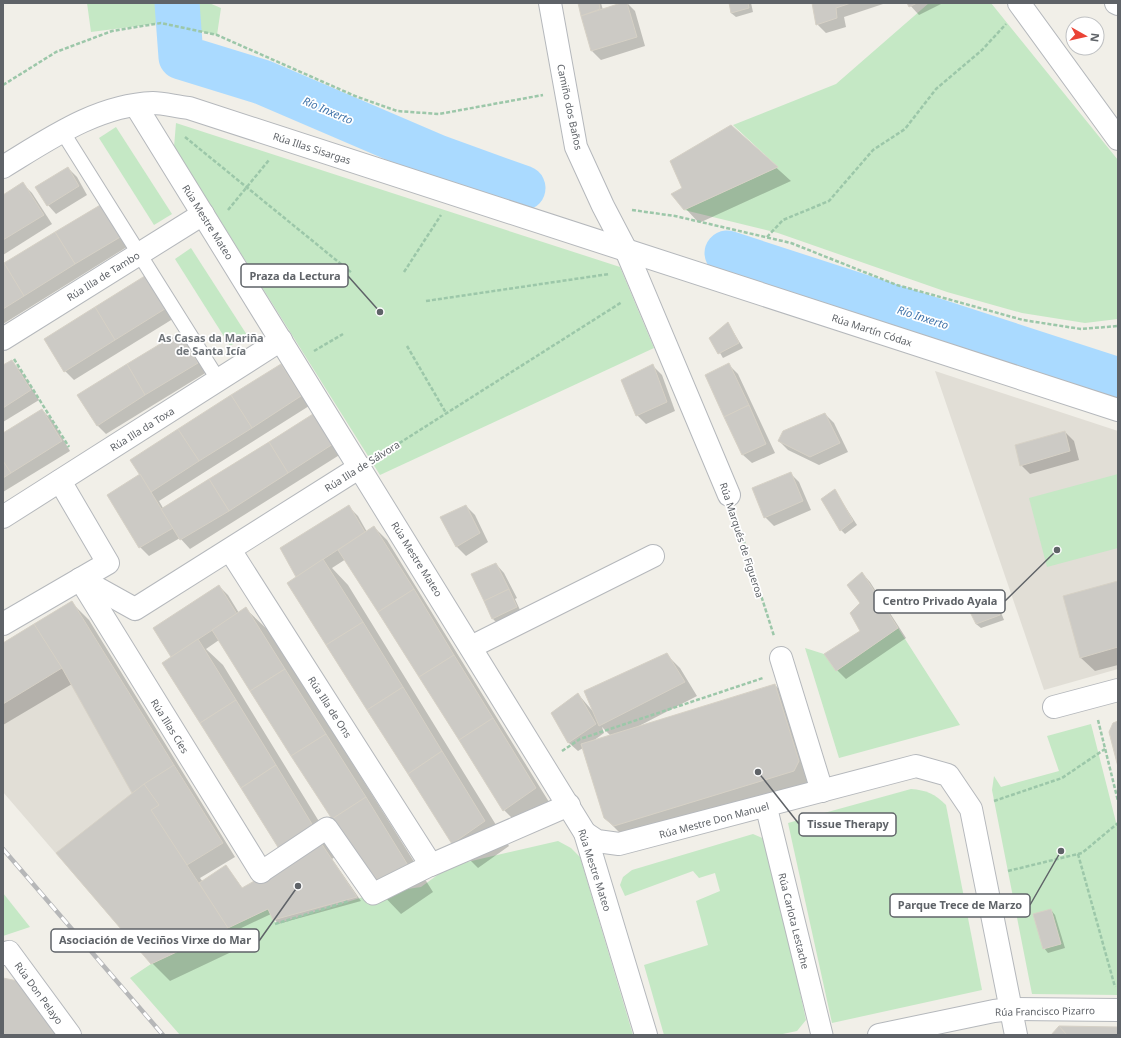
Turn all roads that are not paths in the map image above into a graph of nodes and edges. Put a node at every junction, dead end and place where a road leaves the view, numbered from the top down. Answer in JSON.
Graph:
{"nodes":[{"id":1,"x":550,"y":3,"type":"edge"},
{"id":2,"x":1015,"y":11,"type":"edge"},
{"id":3,"x":136,"y":106,"type":"junction"},
{"id":4,"x":62,"y":131,"type":"junction"},
{"id":5,"x":1118,"y":139,"type":"edge"},
{"id":6,"x":3,"y":167,"type":"edge"},
{"id":7,"x":208,"y":221,"type":"junction"},
{"id":8,"x":626,"y":250,"type":"junction"},
{"id":9,"x":139,"y":254,"type":"junction"},
{"id":10,"x":281,"y":340,"type":"junction"},
{"id":11,"x":7,"y":347,"type":"edge"},
{"id":12,"x":219,"y":381,"type":"junction"},
{"id":13,"x":1118,"y":410,"type":"edge"},
{"id":14,"x":360,"y":468,"type":"junction"},
{"id":15,"x":60,"y":481,"type":"junction"},
{"id":16,"x":729,"y":495,"type":"road end"},
{"id":17,"x":3,"y":517,"type":"edge"},
{"id":18,"x":230,"y":550,"type":"junction"},
{"id":19,"x":653,"y":556,"type":"dead end"},
{"id":20,"x":80,"y":579,"type":"junction"},
{"id":21,"x":3,"y":624,"type":"edge"},
{"id":22,"x":471,"y":647,"type":"junction"},
{"id":23,"x":783,"y":664,"type":"road end"},
{"id":24,"x":1118,"y":690,"type":"edge"},
{"id":25,"x":1054,"y":707,"type":"dead end"},
{"id":26,"x":822,"y":791,"type":"junction"},
{"id":27,"x":569,"y":805,"type":"junction"},
{"id":28,"x":766,"y":806,"type":"junction"},
{"id":29,"x":585,"y":833,"type":"junction"},
{"id":30,"x":619,"y":844,"type":"junction"},
{"id":31,"x":431,"y":865,"type":"junction"},
{"id":32,"x":261,"y":872,"type":"joint"},
{"id":33,"x":597,"y":872,"type":"junction"},
{"id":34,"x":6,"y":953,"type":"edge"},
{"id":35,"x":1011,"y":1009,"type":"junction"},
{"id":36,"x":1118,"y":1010,"type":"edge"},
{"id":37,"x":70,"y":1035,"type":"edge"},
{"id":38,"x":646,"y":1035,"type":"edge"},
{"id":39,"x":822,"y":1035,"type":"edge"},
{"id":40,"x":879,"y":1035,"type":"edge"},
{"id":41,"x":1016,"y":1035,"type":"edge"}],
"edges":[{"from":1,"to":8,"type":"street","name":"Camiño dos Baños"},
{"from":2,"to":5,"type":"street"},
{"from":3,"to":4,"type":"street","name":"Rúa Illas Sisargas"},
{"from":3,"to":7,"type":"street","name":"Rúa Mestre Mateo"},
{"from":3,"to":8,"type":"street","name":"Rúa Illas Sisargas"},
{"from":4,"to":6,"type":"street","name":"Rúa Illas Sisargas"},
{"from":4,"to":9,"type":"lane"},
{"from":7,"to":9,"type":"street","name":"Rúa Illa de Tambo"},
{"from":7,"to":10,"type":"street","name":"Rúa Mestre Mateo"},
{"from":8,"to":13,"type":"street","name":"Rúa Martín Códax"},
{"from":8,"to":16,"type":"street","name":"Rúa Marqués de Figueroa"},
{"from":9,"to":11,"type":"street","name":"Rúa Illa de Tambo"},
{"from":9,"to":12,"type":"lane"},
{"from":10,"to":12,"type":"street","name":"Rúa Illa da Toxa"},
{"from":10,"to":14,"type":"street","name":"Rúa Mestre Mateo"},
{"from":12,"to":15,"type":"street","name":"Rúa Illa da Toxa"},
{"from":14,"to":18,"type":"street","name":"Rúa Illa de Sálvora"},
{"from":14,"to":22,"type":"street","name":"Rúa Mestre Mateo"},
{"from":15,"to":17,"type":"street","name":"Rúa Illa da Toxa"},
{"from":15,"to":20,"type":"street"},
{"from":18,"to":20,"type":"street","name":"Rúa Illa de Sálvora"},
{"from":18,"to":31,"type":"street","name":"Rúa Illa de Ons"},
{"from":19,"to":22,"type":"street"},
{"from":20,"to":21,"type":"street"},
{"from":20,"to":32,"type":"street","name":"Rúa Illas Cíes"},
{"from":22,"to":27,"type":"street","name":"Rúa Mestre Mateo"},
{"from":23,"to":26,"type":"street"},
{"from":24,"to":25,"type":"street"},
{"from":26,"to":28,"type":"street","name":"Rúa Mestre Don Manuel"},
{"from":26,"to":35,"type":"street","name":"Rúa Mestre Don Manuel"},
{"from":27,"to":29,"type":"street","name":"Rúa Mestre Mateo"},
{"from":27,"to":31,"type":"street"},
{"from":28,"to":30,"type":"street","name":"Rúa Mestre Don Manuel"},
{"from":28,"to":39,"type":"street","name":"Rúa Carlota Lestache"},
{"from":29,"to":30,"type":"street","name":"Rúa Mestre Don Manuel"},
{"from":29,"to":33,"type":"street","name":"Rúa Mestre Mateo"},
{"from":30,"to":33,"type":"street"},
{"from":31,"to":32,"type":"street"},
{"from":33,"to":38,"type":"street","name":"Rúa Mestre Mateo"},
{"from":34,"to":37,"type":"street","name":"Rúa Don Pelayo"},
{"from":35,"to":36,"type":"street","name":"Rúa Francisco Pizarro"},
{"from":35,"to":40,"type":"street","name":"Rúa Francisco Pizarro"},
{"from":35,"to":41,"type":"street"}]}
